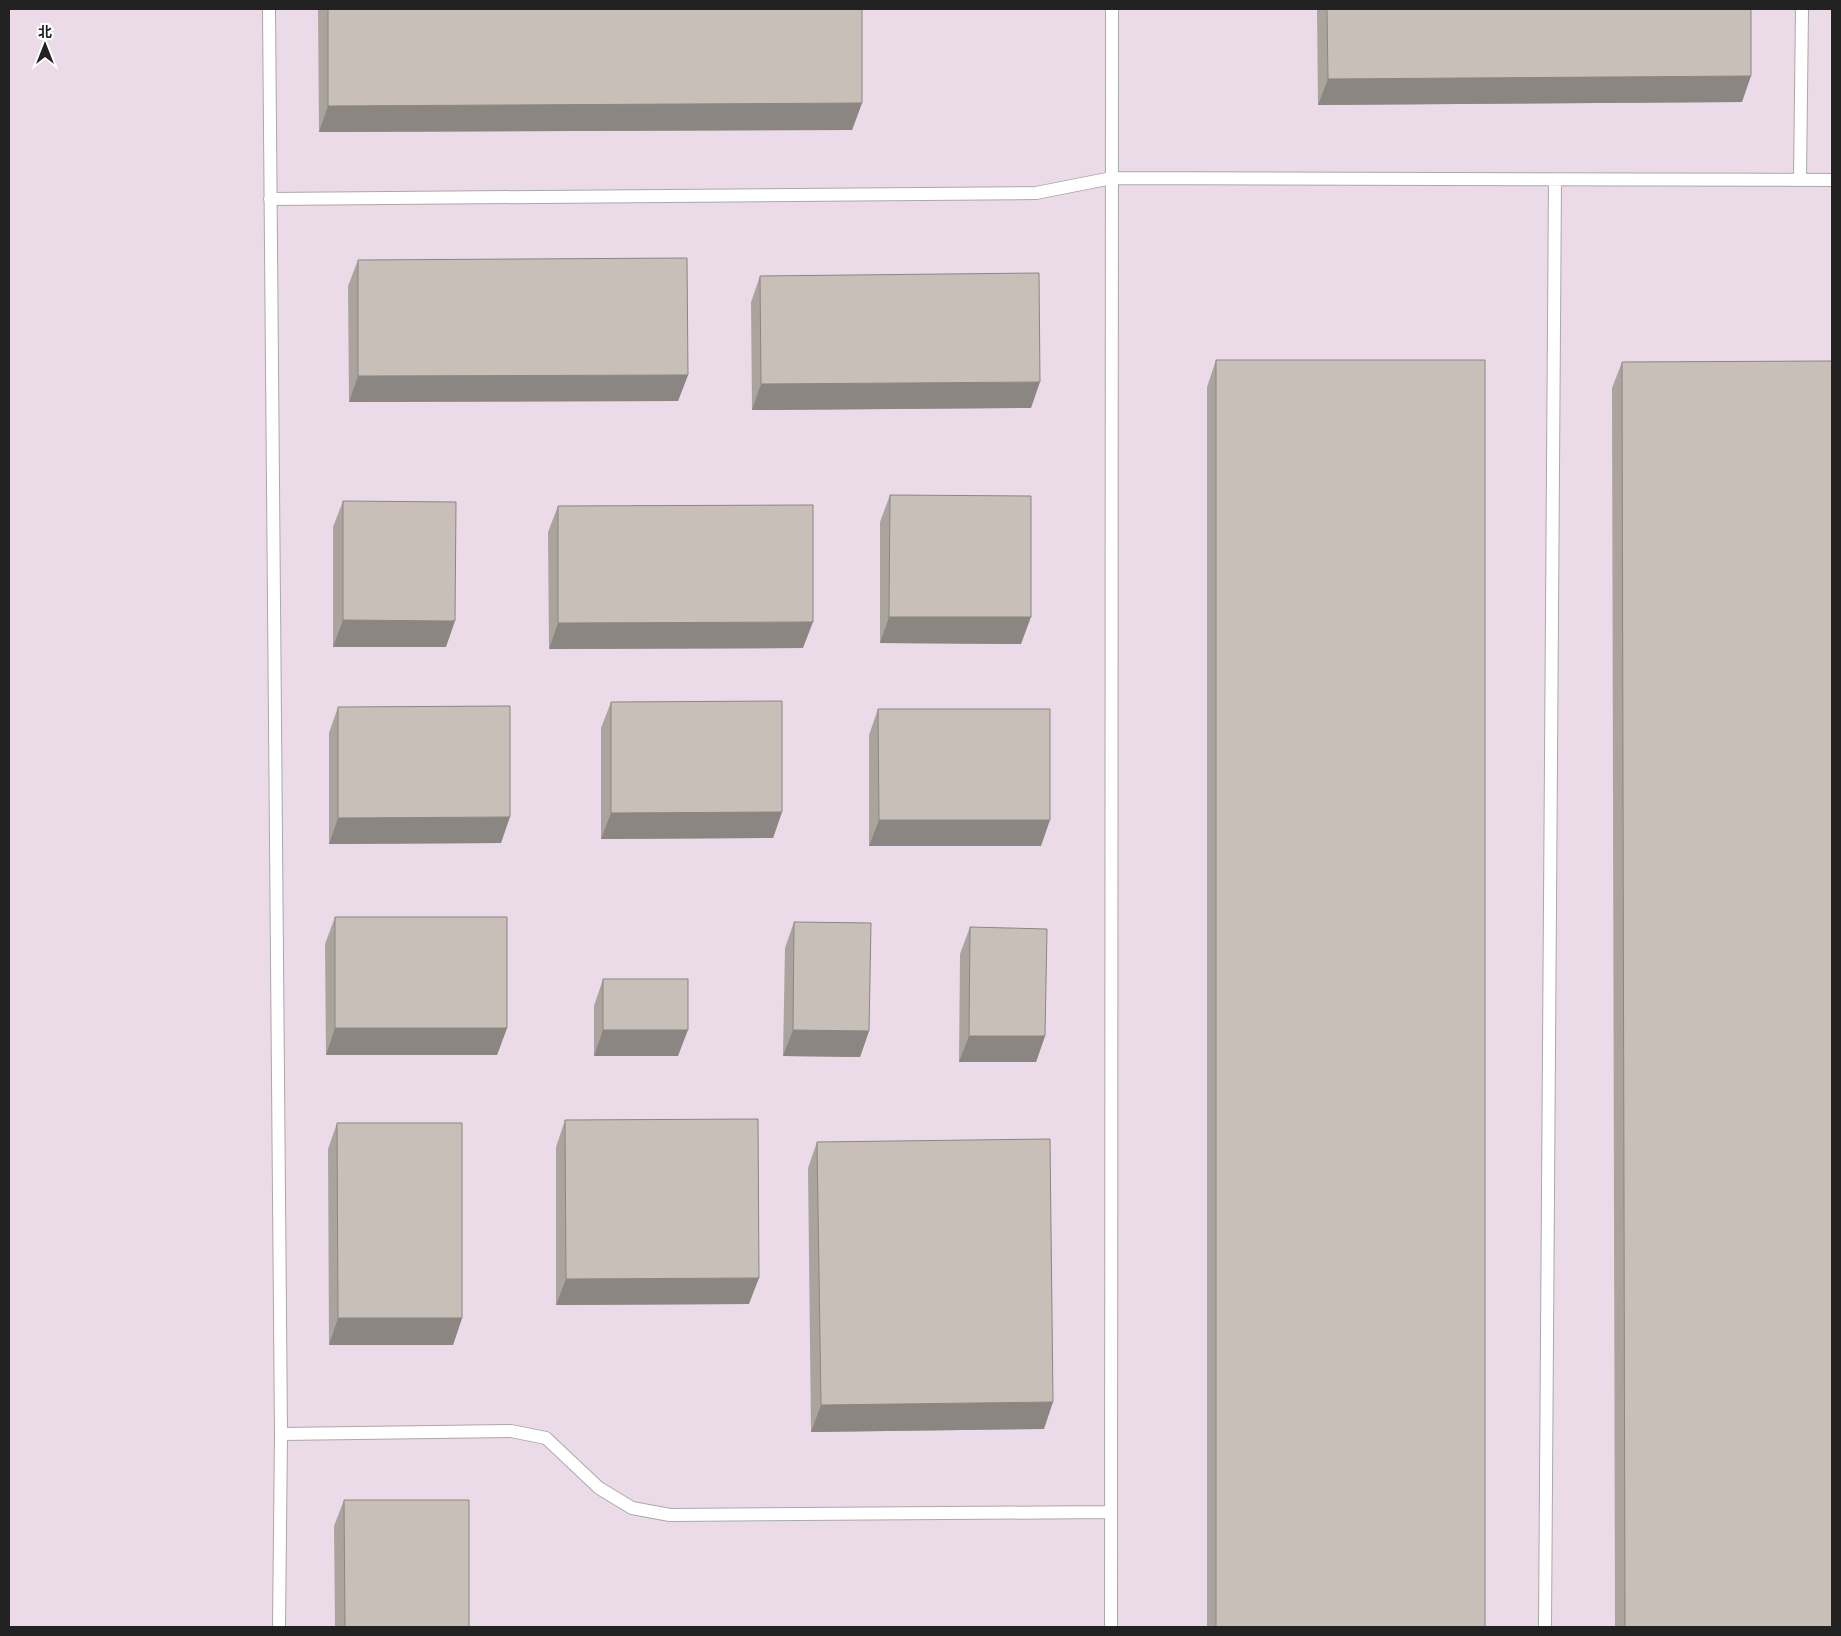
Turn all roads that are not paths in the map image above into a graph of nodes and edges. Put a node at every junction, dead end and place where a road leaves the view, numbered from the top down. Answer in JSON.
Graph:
{"nodes":[{"id":1,"x":270,"y":9,"type":"edge"},
{"id":2,"x":1112,"y":9,"type":"edge"},
{"id":3,"x":1802,"y":9,"type":"edge"},
{"id":4,"x":1112,"y":178,"type":"junction"},
{"id":5,"x":1800,"y":179,"type":"junction"},
{"id":6,"x":1554,"y":180,"type":"junction"},
{"id":7,"x":1832,"y":180,"type":"edge"},
{"id":8,"x":270,"y":199,"type":"junction"},
{"id":9,"x":282,"y":1434,"type":"junction"},
{"id":10,"x":1109,"y":1512,"type":"junction"},
{"id":11,"x":279,"y":1627,"type":"edge"},
{"id":12,"x":1111,"y":1627,"type":"edge"},
{"id":13,"x":1545,"y":1627,"type":"edge"}],
"edges":[{"from":1,"to":8,"type":"lane"},
{"from":2,"to":4,"type":"lane"},
{"from":3,"to":5,"type":"lane"},
{"from":4,"to":6,"type":"lane"},
{"from":4,"to":8,"type":"lane"},
{"from":4,"to":10,"type":"lane"},
{"from":5,"to":6,"type":"lane"},
{"from":5,"to":7,"type":"lane"},
{"from":6,"to":13,"type":"lane"},
{"from":8,"to":9,"type":"lane"},
{"from":9,"to":10,"type":"lane"},
{"from":9,"to":11,"type":"lane"},
{"from":10,"to":12,"type":"lane"}]}
